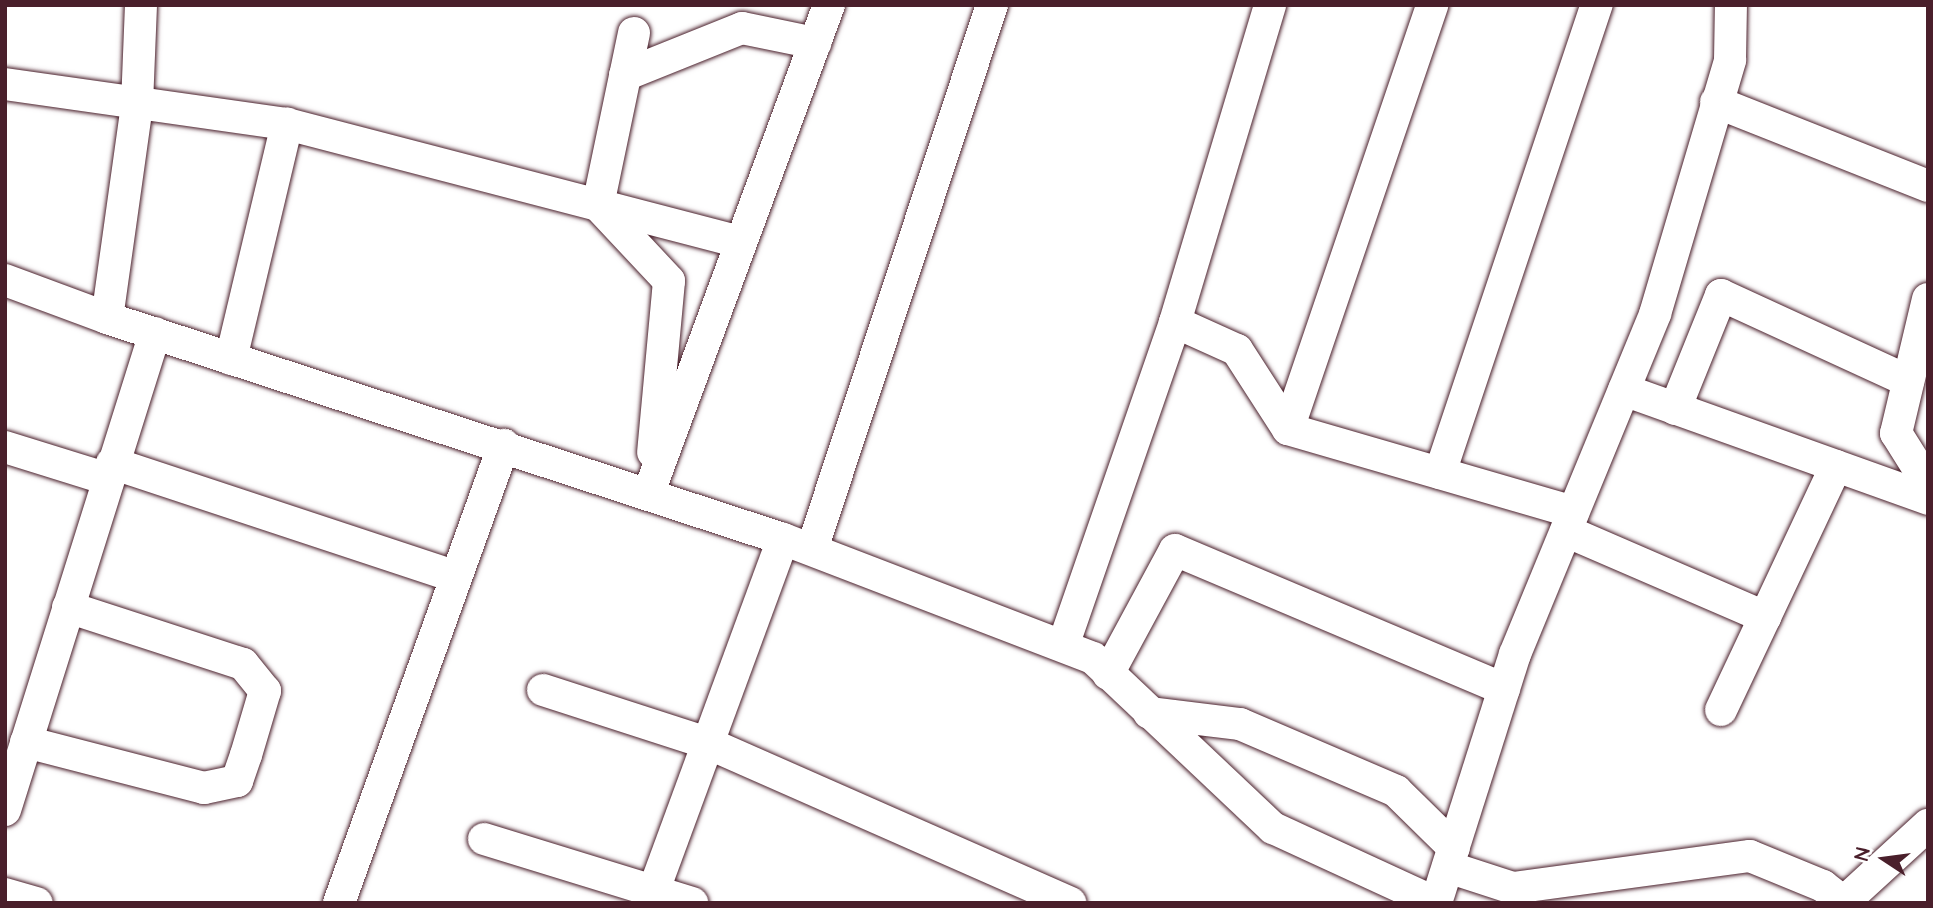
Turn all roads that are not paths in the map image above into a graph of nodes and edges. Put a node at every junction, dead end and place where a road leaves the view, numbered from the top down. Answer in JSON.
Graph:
{"nodes":[{"id":1,"x":141,"y":5,"type":"edge"},
{"id":2,"x":829,"y":5,"type":"edge"},
{"id":3,"x":992,"y":5,"type":"edge"},
{"id":4,"x":1270,"y":5,"type":"edge"},
{"id":5,"x":1432,"y":5,"type":"edge"},
{"id":6,"x":1597,"y":5,"type":"edge"},
{"id":7,"x":1731,"y":5,"type":"edge"},
{"id":8,"x":634,"y":33,"type":"dead end"},
{"id":9,"x":815,"y":43,"type":"junction"},
{"id":10,"x":625,"y":75,"type":"junction"},
{"id":11,"x":5,"y":84,"type":"edge"},
{"id":12,"x":1716,"y":102,"type":"junction"},
{"id":13,"x":136,"y":105,"type":"junction"},
{"id":14,"x":287,"y":124,"type":"junction"},
{"id":15,"x":1928,"y":186,"type":"edge"},
{"id":16,"x":598,"y":205,"type":"junction"},
{"id":17,"x":741,"y":242,"type":"junction"},
{"id":18,"x":5,"y":280,"type":"edge"},
{"id":19,"x":1928,"y":299,"type":"edge"},
{"id":20,"x":107,"y":318,"type":"junction"},
{"id":21,"x":1175,"y":322,"type":"junction"},
{"id":22,"x":155,"y":333,"type":"junction"},
{"id":23,"x":231,"y":359,"type":"junction"},
{"id":24,"x":1908,"y":382,"type":"junction"},
{"id":25,"x":1624,"y":390,"type":"junction"},
{"id":26,"x":1675,"y":408,"type":"junction"},
{"id":27,"x":1288,"y":429,"type":"junction"},
{"id":28,"x":504,"y":445,"type":"junction"},
{"id":29,"x":5,"y":447,"type":"edge"},
{"id":30,"x":1836,"y":466,"type":"junction"},
{"id":31,"x":110,"y":471,"type":"junction"},
{"id":32,"x":1440,"y":473,"type":"junction"},
{"id":33,"x":1928,"y":484,"type":"edge"},
{"id":34,"x":649,"y":492,"type":"junction"},
{"id":35,"x":1928,"y":499,"type":"edge"},
{"id":36,"x":1570,"y":521,"type":"junction"},
{"id":37,"x":797,"y":544,"type":"junction"},
{"id":38,"x":456,"y":577,"type":"junction"},
{"id":39,"x":68,"y":607,"type":"junction"},
{"id":40,"x":1765,"y":617,"type":"junction"},
{"id":41,"x":1064,"y":643,"type":"junction"},
{"id":42,"x":1108,"y":674,"type":"junction"},
{"id":43,"x":1504,"y":689,"type":"junction"},
{"id":44,"x":543,"y":690,"type":"dead end"},
{"id":45,"x":1721,"y":709,"type":"dead end"},
{"id":46,"x":1149,"y":713,"type":"junction"},
{"id":47,"x":26,"y":742,"type":"junction"},
{"id":48,"x":710,"y":744,"type":"junction"},
{"id":49,"x":5,"y":810,"type":"edge"},
{"id":50,"x":1928,"y":825,"type":"edge"},
{"id":51,"x":484,"y":839,"type":"dead end"},
{"id":52,"x":1451,"y":858,"type":"junction"},
{"id":53,"x":5,"y":894,"type":"edge"},
{"id":54,"x":652,"y":896,"type":"edge"},
{"id":55,"x":1845,"y":902,"type":"edge"},
{"id":56,"x":37,"y":903,"type":"edge"},
{"id":57,"x":338,"y":903,"type":"edge"},
{"id":58,"x":692,"y":903,"type":"edge"},
{"id":59,"x":1070,"y":903,"type":"edge"},
{"id":60,"x":1436,"y":903,"type":"edge"}],
"edges":[{"from":1,"to":13,"type":"street"},
{"from":2,"to":9,"type":"street"},
{"from":3,"to":37,"type":"street"},
{"from":4,"to":21,"type":"street"},
{"from":5,"to":27,"type":"street"},
{"from":6,"to":32,"type":"street"},
{"from":7,"to":12,"type":"street"},
{"from":8,"to":10,"type":"street"},
{"from":9,"to":10,"type":"street"},
{"from":9,"to":17,"type":"street"},
{"from":10,"to":16,"type":"street"},
{"from":11,"to":13,"type":"street"},
{"from":12,"to":15,"type":"street"},
{"from":12,"to":25,"type":"street"},
{"from":13,"to":14,"type":"street"},
{"from":13,"to":20,"type":"street"},
{"from":14,"to":16,"type":"street"},
{"from":14,"to":23,"type":"street"},
{"from":16,"to":17,"type":"street"},
{"from":16,"to":34,"type":"street"},
{"from":17,"to":34,"type":"street"},
{"from":18,"to":20,"type":"street"},
{"from":19,"to":24,"type":"street"},
{"from":20,"to":22,"type":"street"},
{"from":21,"to":27,"type":"street"},
{"from":21,"to":41,"type":"street"},
{"from":22,"to":23,"type":"street"},
{"from":22,"to":31,"type":"street"},
{"from":23,"to":28,"type":"street"},
{"from":24,"to":26,"type":"street"},
{"from":24,"to":33,"type":"street"},
{"from":25,"to":26,"type":"street"},
{"from":25,"to":36,"type":"street"},
{"from":26,"to":30,"type":"street"},
{"from":27,"to":32,"type":"street"},
{"from":28,"to":34,"type":"street"},
{"from":28,"to":38,"type":"street"},
{"from":29,"to":31,"type":"street"},
{"from":30,"to":35,"type":"street"},
{"from":30,"to":40,"type":"street"},
{"from":31,"to":38,"type":"street"},
{"from":31,"to":39,"type":"street"},
{"from":32,"to":36,"type":"street"},
{"from":34,"to":37,"type":"street"},
{"from":36,"to":40,"type":"street"},
{"from":36,"to":43,"type":"street"},
{"from":37,"to":41,"type":"street"},
{"from":37,"to":48,"type":"street"},
{"from":38,"to":57,"type":"street"},
{"from":39,"to":47,"type":"street"},
{"from":39,"to":47,"type":"street"},
{"from":40,"to":45,"type":"street"},
{"from":41,"to":42,"type":"street"},
{"from":42,"to":43,"type":"street"},
{"from":42,"to":46,"type":"street"},
{"from":43,"to":52,"type":"street"},
{"from":44,"to":48,"type":"street"},
{"from":46,"to":52,"type":"street"},
{"from":46,"to":60,"type":"street"},
{"from":47,"to":49,"type":"street"},
{"from":48,"to":54,"type":"street"},
{"from":48,"to":59,"type":"street"},
{"from":50,"to":55,"type":"street"},
{"from":51,"to":54,"type":"street"},
{"from":52,"to":55,"type":"street"},
{"from":52,"to":60,"type":"street"},
{"from":53,"to":56,"type":"street"},
{"from":54,"to":58,"type":"street"}]}
